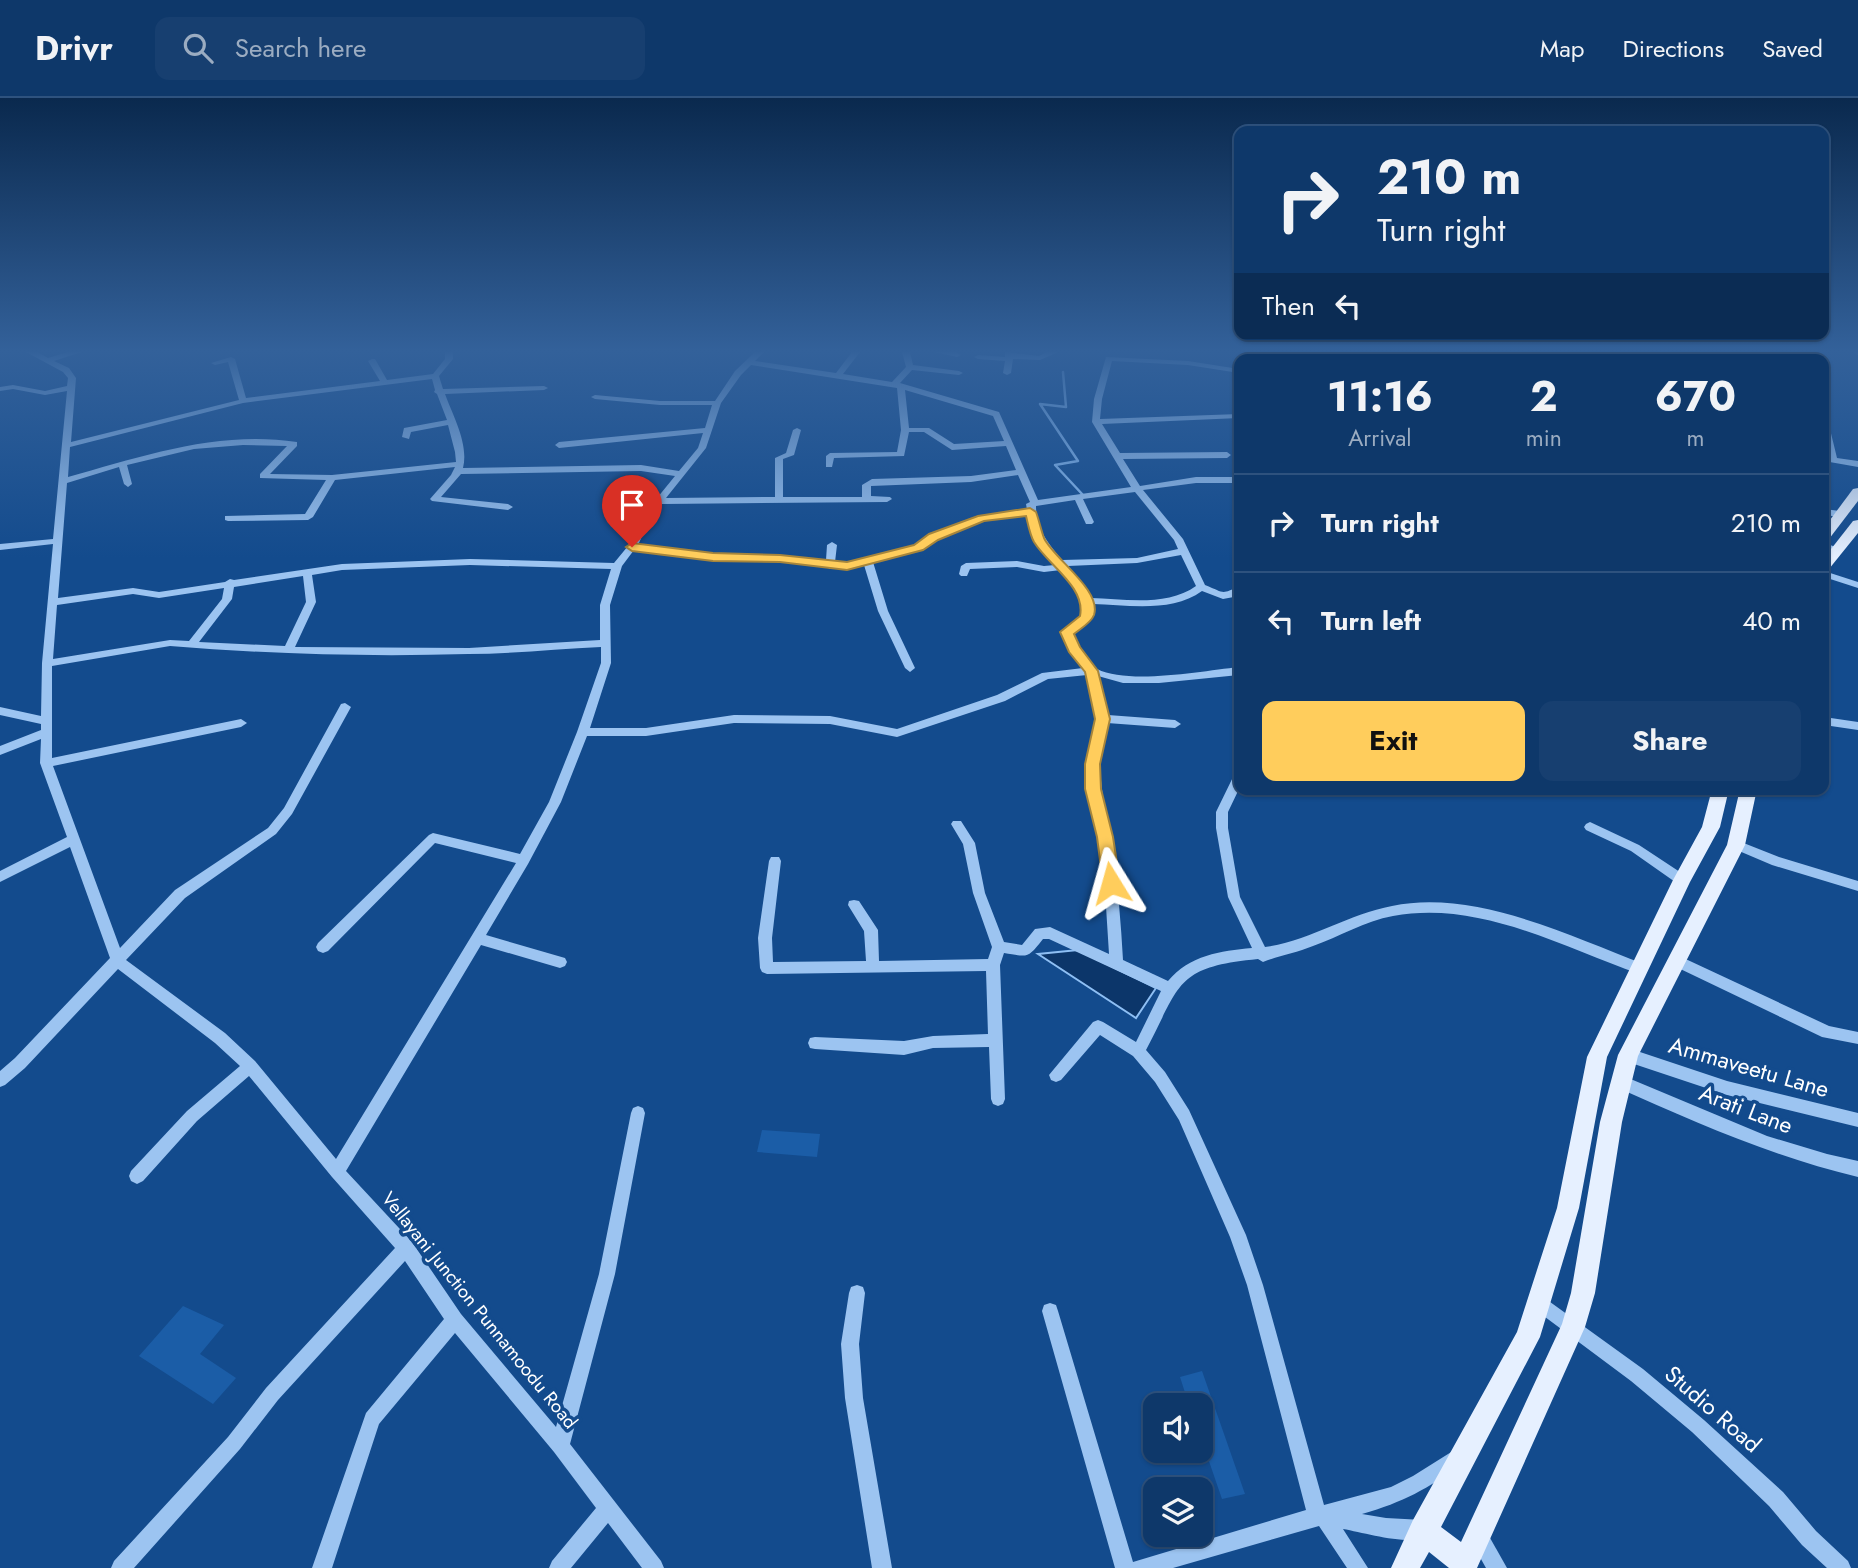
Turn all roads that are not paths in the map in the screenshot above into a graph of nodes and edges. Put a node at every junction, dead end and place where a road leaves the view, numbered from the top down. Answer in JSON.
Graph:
{"nodes":[{"id":1,"x":69,"y":421,"type":"edge"},
{"id":2,"x":165,"y":421,"type":"edge"},
{"id":3,"x":711,"y":421,"type":"edge"},
{"id":4,"x":903,"y":421,"type":"edge"},
{"id":5,"x":999,"y":421,"type":"edge"},
{"id":6,"x":1129,"y":421,"type":"edge"},
{"id":7,"x":450,"y":422,"type":"joint"},
{"id":8,"x":1096,"y":422,"type":"joint"},
{"id":9,"x":708,"y":430,"type":"junction"},
{"id":10,"x":797,"y":430,"type":"dead end"},
{"id":11,"x":905,"y":430,"type":"junction"},
{"id":12,"x":405,"y":437,"type":"dead end"},
{"id":13,"x":1009,"y":443,"type":"junction"},
{"id":14,"x":67,"y":445,"type":"junction"},
{"id":15,"x":559,"y":445,"type":"dead end"},
{"id":16,"x":1227,"y":454,"type":"dead end"},
{"id":17,"x":1116,"y":456,"type":"junction"},
{"id":18,"x":1829,"y":460,"type":"edge"},
{"id":19,"x":1858,"y":464,"type":"edge"},
{"id":20,"x":123,"y":465,"type":"junction"},
{"id":21,"x":829,"y":465,"type":"dead end"},
{"id":22,"x":459,"y":467,"type":"junction"},
{"id":23,"x":1022,"y":472,"type":"junction"},
{"id":24,"x":679,"y":474,"type":"junction"},
{"id":25,"x":331,"y":478,"type":"junction"},
{"id":26,"x":1234,"y":480,"type":"edge"},
{"id":27,"x":65,"y":481,"type":"junction"},
{"id":28,"x":128,"y":484,"type":"dead end"},
{"id":29,"x":1136,"y":487,"type":"junction"},
{"id":30,"x":1858,"y":492,"type":"edge"},
{"id":31,"x":1078,"y":498,"type":"junction"},
{"id":32,"x":867,"y":499,"type":"junction"},
{"id":33,"x":887,"y":499,"type":"dead end"},
{"id":34,"x":779,"y":500,"type":"junction"},
{"id":35,"x":659,"y":501,"type":"junction"},
{"id":36,"x":508,"y":507,"type":"dead end"},
{"id":37,"x":1033,"y":507,"type":"junction"},
{"id":38,"x":1829,"y":513,"type":"edge"},
{"id":39,"x":1840,"y":514,"type":"junction"},
{"id":40,"x":228,"y":519,"type":"dead end"},
{"id":41,"x":1089,"y":522,"type":"dead end"},
{"id":42,"x":1858,"y":524,"type":"edge"},
{"id":43,"x":1829,"y":529,"type":"edge"},
{"id":44,"x":58,"y":541,"type":"junction"},
{"id":45,"x":832,"y":545,"type":"dead end"},
{"id":46,"x":0,"y":547,"type":"edge"},
{"id":47,"x":632,"y":547,"type":"junction"},
{"id":48,"x":1830,"y":548,"type":"edge"},
{"id":49,"x":1183,"y":551,"type":"junction"},
{"id":50,"x":868,"y":561,"type":"junction"},
{"id":51,"x":1060,"y":565,"type":"junction"},
{"id":52,"x":617,"y":566,"type":"junction"},
{"id":53,"x":830,"y":566,"type":"junction"},
{"id":54,"x":307,"y":572,"type":"junction"},
{"id":55,"x":964,"y":574,"type":"dead end"},
{"id":56,"x":1829,"y":576,"type":"edge"},
{"id":57,"x":230,"y":582,"type":"junction"},
{"id":58,"x":1858,"y":585,"type":"edge"},
{"id":59,"x":1201,"y":587,"type":"junction"},
{"id":60,"x":1234,"y":594,"type":"edge"},
{"id":61,"x":1086,"y":601,"type":"junction"},
{"id":62,"x":53,"y":602,"type":"junction"},
{"id":63,"x":193,"y":643,"type":"junction"},
{"id":64,"x":607,"y":643,"type":"junction"},
{"id":65,"x":288,"y":650,"type":"junction"},
{"id":66,"x":47,"y":663,"type":"junction"},
{"id":67,"x":910,"y":668,"type":"dead end"},
{"id":68,"x":1091,"y":671,"type":"junction"},
{"id":69,"x":1234,"y":672,"type":"edge"},
{"id":70,"x":345,"y":707,"type":"dead end"},
{"id":71,"x":0,"y":711,"type":"edge"},
{"id":72,"x":1103,"y":719,"type":"junction"},
{"id":73,"x":1829,"y":722,"type":"edge"},
{"id":74,"x":241,"y":723,"type":"dead end"},
{"id":75,"x":1175,"y":724,"type":"dead end"},
{"id":76,"x":46,"y":726,"type":"junction"},
{"id":77,"x":1858,"y":726,"type":"edge"},
{"id":78,"x":583,"y":732,"type":"junction"},
{"id":79,"x":0,"y":751,"type":"edge"},
{"id":80,"x":46,"y":763,"type":"junction"},
{"id":81,"x":1234,"y":786,"type":"edge"},
{"id":82,"x":1719,"y":795,"type":"edge"},
{"id":83,"x":1748,"y":795,"type":"edge"},
{"id":84,"x":957,"y":824,"type":"dead end"},
{"id":85,"x":1590,"y":827,"type":"dead end"},
{"id":86,"x":72,"y":840,"type":"junction"},
{"id":87,"x":1736,"y":845,"type":"junction"},
{"id":88,"x":524,"y":860,"type":"junction"},
{"id":89,"x":775,"y":862,"type":"dead end"},
{"id":90,"x":0,"y":877,"type":"edge"},
{"id":91,"x":1682,"y":880,"type":"junction"},
{"id":92,"x":1858,"y":886,"type":"edge"},
{"id":93,"x":854,"y":905,"type":"dead end"},
{"id":94,"x":480,"y":939,"type":"junction"},
{"id":95,"x":324,"y":947,"type":"dead end"},
{"id":96,"x":999,"y":947,"type":"junction"},
{"id":97,"x":1264,"y":956,"type":"junction"},
{"id":98,"x":118,"y":961,"type":"junction"},
{"id":99,"x":1677,"y":961,"type":"junction"},
{"id":100,"x":560,"y":962,"type":"dead end"},
{"id":101,"x":1116,"y":964,"type":"junction"},
{"id":102,"x":993,"y":965,"type":"junction"},
{"id":103,"x":873,"y":967,"type":"junction"},
{"id":104,"x":1639,"y":968,"type":"junction"},
{"id":105,"x":1171,"y":989,"type":"junction"},
{"id":106,"x":1858,"y":1038,"type":"edge"},
{"id":107,"x":996,"y":1040,"type":"junction"},
{"id":108,"x":815,"y":1043,"type":"dead end"},
{"id":109,"x":1138,"y":1051,"type":"junction"},
{"id":110,"x":1628,"y":1055,"type":"junction"},
{"id":111,"x":250,"y":1066,"type":"junction"},
{"id":112,"x":1056,"y":1075,"type":"dead end"},
{"id":113,"x":0,"y":1080,"type":"edge"},
{"id":114,"x":1621,"y":1082,"type":"junction"},
{"id":115,"x":998,"y":1099,"type":"dead end"},
{"id":116,"x":638,"y":1113,"type":"dead end"},
{"id":117,"x":1858,"y":1120,"type":"edge"},
{"id":118,"x":1858,"y":1169,"type":"edge"},
{"id":119,"x":337,"y":1172,"type":"junction"},
{"id":120,"x":137,"y":1176,"type":"dead end"},
{"id":121,"x":406,"y":1248,"type":"junction"},
{"id":122,"x":857,"y":1293,"type":"dead end"},
{"id":123,"x":1539,"y":1301,"type":"junction"},
{"id":124,"x":1049,"y":1311,"type":"dead end"},
{"id":125,"x":456,"y":1320,"type":"junction"},
{"id":126,"x":1573,"y":1327,"type":"junction"},
{"id":127,"x":560,"y":1446,"type":"junction"},
{"id":128,"x":1471,"y":1447,"type":"junction"},
{"id":129,"x":608,"y":1508,"type":"junction"},
{"id":130,"x":1320,"y":1516,"type":"junction"},
{"id":131,"x":1423,"y":1530,"type":"junction"},
{"id":132,"x":1478,"y":1536,"type":"junction"},
{"id":133,"x":1464,"y":1566,"type":"edge"},
{"id":134,"x":121,"y":1568,"type":"edge"},
{"id":135,"x":322,"y":1568,"type":"edge"},
{"id":136,"x":559,"y":1568,"type":"edge"},
{"id":137,"x":654,"y":1568,"type":"edge"},
{"id":138,"x":882,"y":1568,"type":"edge"},
{"id":139,"x":1125,"y":1568,"type":"edge"},
{"id":140,"x":1140,"y":1568,"type":"edge"},
{"id":141,"x":1358,"y":1568,"type":"edge"},
{"id":142,"x":1405,"y":1568,"type":"edge"},
{"id":143,"x":1497,"y":1568,"type":"edge"},
{"id":144,"x":1841,"y":1568,"type":"edge"}],
"edges":[{"from":1,"to":14,"type":"street"},
{"from":2,"to":14,"type":"street"},
{"from":3,"to":9,"type":"street"},
{"from":4,"to":11,"type":"street"},
{"from":5,"to":13,"type":"street"},
{"from":6,"to":8,"type":"street"},
{"from":7,"to":12,"type":"street"},
{"from":7,"to":22,"type":"street"},
{"from":8,"to":17,"type":"street"},
{"from":9,"to":15,"type":"street"},
{"from":9,"to":24,"type":"street"},
{"from":10,"to":34,"type":"street"},
{"from":11,"to":13,"type":"street"},
{"from":11,"to":21,"type":"street"},
{"from":13,"to":23,"type":"street"},
{"from":14,"to":27,"type":"street"},
{"from":16,"to":17,"type":"street"},
{"from":17,"to":29,"type":"street"},
{"from":18,"to":19,"type":"street"},
{"from":20,"to":25,"type":"street"},
{"from":20,"to":27,"type":"street"},
{"from":20,"to":28,"type":"street"},
{"from":22,"to":24,"type":"street"},
{"from":22,"to":25,"type":"street"},
{"from":22,"to":36,"type":"street"},
{"from":23,"to":32,"type":"street"},
{"from":23,"to":37,"type":"street"},
{"from":24,"to":35,"type":"street"},
{"from":25,"to":40,"type":"street"},
{"from":26,"to":29,"type":"street"},
{"from":27,"to":44,"type":"street"},
{"from":29,"to":31,"type":"street"},
{"from":29,"to":49,"type":"street"},
{"from":30,"to":39,"type":"main road"},
{"from":31,"to":37,"type":"street"},
{"from":31,"to":41,"type":"street"},
{"from":32,"to":33,"type":"street"},
{"from":32,"to":34,"type":"street"},
{"from":34,"to":35,"type":"street"},
{"from":35,"to":47,"type":"street"},
{"from":37,"to":50,"type":"street"},
{"from":37,"to":51,"type":"street"},
{"from":38,"to":39,"type":"street"},
{"from":39,"to":43,"type":"main road"},
{"from":42,"to":48,"type":"main road"},
{"from":44,"to":46,"type":"street"},
{"from":44,"to":62,"type":"street"},
{"from":45,"to":53,"type":"street"},
{"from":47,"to":52,"type":"street"},
{"from":47,"to":53,"type":"street"},
{"from":49,"to":51,"type":"street"},
{"from":49,"to":59,"type":"street"},
{"from":50,"to":53,"type":"street"},
{"from":50,"to":67,"type":"street"},
{"from":51,"to":55,"type":"street"},
{"from":51,"to":61,"type":"street"},
{"from":52,"to":54,"type":"street"},
{"from":52,"to":64,"type":"street"},
{"from":54,"to":57,"type":"street"},
{"from":54,"to":65,"type":"street"},
{"from":56,"to":58,"type":"street"},
{"from":57,"to":62,"type":"street"},
{"from":57,"to":63,"type":"street"},
{"from":59,"to":60,"type":"street"},
{"from":59,"to":61,"type":"street"},
{"from":61,"to":68,"type":"street"},
{"from":62,"to":66,"type":"street"},
{"from":63,"to":65,"type":"street"},
{"from":63,"to":66,"type":"street"},
{"from":64,"to":65,"type":"street"},
{"from":64,"to":78,"type":"street"},
{"from":66,"to":76,"type":"street"},
{"from":68,"to":69,"type":"street"},
{"from":68,"to":72,"type":"street"},
{"from":68,"to":78,"type":"street"},
{"from":70,"to":98,"type":"street"},
{"from":71,"to":76,"type":"street"},
{"from":72,"to":75,"type":"street"},
{"from":72,"to":101,"type":"street"},
{"from":73,"to":77,"type":"street"},
{"from":74,"to":80,"type":"street"},
{"from":76,"to":79,"type":"street"},
{"from":76,"to":80,"type":"street"},
{"from":78,"to":88,"type":"street"},
{"from":80,"to":86,"type":"street"},
{"from":81,"to":97,"type":"street"},
{"from":82,"to":91,"type":"main road"},
{"from":83,"to":87,"type":"main road"},
{"from":84,"to":96,"type":"street"},
{"from":85,"to":91,"type":"street"},
{"from":86,"to":90,"type":"street"},
{"from":86,"to":98,"type":"street"},
{"from":87,"to":92,"type":"street"},
{"from":87,"to":99,"type":"main road"},
{"from":88,"to":94,"type":"street"},
{"from":88,"to":95,"type":"street"},
{"from":89,"to":103,"type":"street"},
{"from":91,"to":104,"type":"main road"},
{"from":93,"to":103,"type":"street"},
{"from":94,"to":100,"type":"street"},
{"from":94,"to":119,"type":"street"},
{"from":96,"to":101,"type":"street"},
{"from":96,"to":102,"type":"street"},
{"from":97,"to":104,"type":"street"},
{"from":97,"to":105,"type":"street"},
{"from":98,"to":111,"type":"street","name":"Vellayani Junction Punnamoodu Road"},
{"from":98,"to":113,"type":"street"},
{"from":99,"to":106,"type":"street"},
{"from":99,"to":110,"type":"main road"},
{"from":101,"to":105,"type":"street"},
{"from":102,"to":103,"type":"street"},
{"from":102,"to":107,"type":"street"},
{"from":104,"to":123,"type":"main road"},
{"from":105,"to":109,"type":"street"},
{"from":107,"to":108,"type":"street"},
{"from":107,"to":115,"type":"street"},
{"from":109,"to":112,"type":"street"},
{"from":109,"to":130,"type":"street"},
{"from":110,"to":114,"type":"main road"},
{"from":110,"to":117,"type":"street","name":"Ammaveetu Lane"},
{"from":111,"to":119,"type":"street","name":"Vellayani Junction Punnamoodu Road"},
{"from":111,"to":120,"type":"street"},
{"from":114,"to":118,"type":"street","name":"Arati Lane"},
{"from":114,"to":126,"type":"main road"},
{"from":116,"to":127,"type":"street"},
{"from":119,"to":121,"type":"street","name":"Vellayani Junction Punnamoodu Road"},
{"from":121,"to":125,"type":"street","name":"Vellayani Junction Punnamoodu Road"},
{"from":121,"to":134,"type":"street"},
{"from":122,"to":138,"type":"street"},
{"from":123,"to":126,"type":"street","name":"Studio Road"},
{"from":123,"to":128,"type":"main road"},
{"from":124,"to":139,"type":"street"},
{"from":125,"to":127,"type":"street","name":"Vellayani Junction Punnamoodu Road"},
{"from":125,"to":135,"type":"street"},
{"from":126,"to":132,"type":"main road"},
{"from":126,"to":144,"type":"street","name":"Studio Road"},
{"from":127,"to":129,"type":"street","name":"Vellayani Junction Punnamoodu Road"},
{"from":128,"to":130,"type":"street"},
{"from":128,"to":131,"type":"main road"},
{"from":129,"to":136,"type":"street"},
{"from":129,"to":137,"type":"street","name":"Vellayani Junction Punnamoodu Road"},
{"from":130,"to":131,"type":"street"},
{"from":130,"to":140,"type":"street"},
{"from":130,"to":141,"type":"street"},
{"from":131,"to":133,"type":"main road"},
{"from":131,"to":142,"type":"main road"},
{"from":132,"to":133,"type":"main road"},
{"from":132,"to":143,"type":"street"}]}
